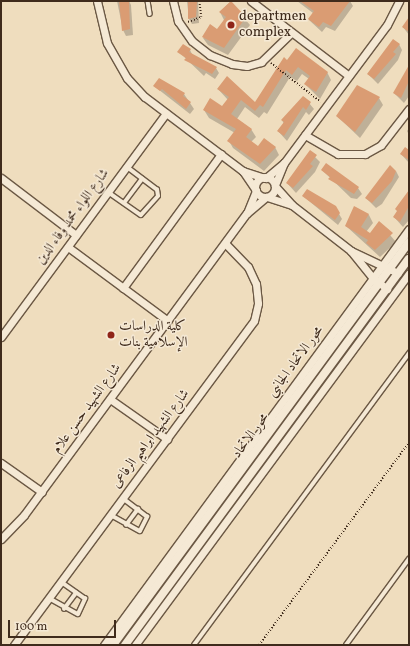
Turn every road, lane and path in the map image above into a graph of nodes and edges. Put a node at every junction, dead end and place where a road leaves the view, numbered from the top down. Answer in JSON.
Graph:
{"nodes":[{"id":1,"x":97,"y":1,"type":"edge"},
{"id":2,"x":148,"y":1,"type":"edge"},
{"id":3,"x":173,"y":1,"type":"edge"},
{"id":4,"x":199,"y":1,"type":"edge"},
{"id":5,"x":251,"y":1,"type":"edge"},
{"id":6,"x":399,"y":1,"type":"edge"},
{"id":7,"x":150,"y":14,"type":"dead end"},
{"id":8,"x":178,"y":21,"type":"junction"},
{"id":9,"x":291,"y":33,"type":"junction"},
{"id":10,"x":266,"y":59,"type":"junction"},
{"id":11,"x":349,"y":76,"type":"junction"},
{"id":12,"x":327,"y":106,"type":"junction"},
{"id":13,"x":409,"y":108,"type":"edge"},
{"id":14,"x":166,"y":113,"type":"junction"},
{"id":15,"x":305,"y":135,"type":"junction"},
{"id":16,"x":221,"y":154,"type":"junction"},
{"id":17,"x":284,"y":163,"type":"junction"},
{"id":18,"x":126,"y":167,"type":"junction"},
{"id":19,"x":243,"y":171,"type":"junction"},
{"id":20,"x":1,"y":178,"type":"edge"},
{"id":21,"x":265,"y":178,"type":"junction"},
{"id":22,"x":142,"y":179,"type":"junction"},
{"id":23,"x":275,"y":186,"type":"junction"},
{"id":24,"x":256,"y":191,"type":"junction"},
{"id":25,"x":108,"y":192,"type":"junction"},
{"id":26,"x":267,"y":197,"type":"junction"},
{"id":27,"x":124,"y":203,"type":"junction"},
{"id":28,"x":292,"y":205,"type":"junction"},
{"id":29,"x":247,"y":213,"type":"junction"},
{"id":30,"x":409,"y":229,"type":"edge"},
{"id":31,"x":76,"y":235,"type":"junction"},
{"id":32,"x":409,"y":242,"type":"edge"},
{"id":33,"x":225,"y":243,"type":"junction"},
{"id":34,"x":68,"y":247,"type":"junction"},
{"id":35,"x":351,"y":251,"type":"junction"},
{"id":36,"x":409,"y":259,"type":"edge"},
{"id":37,"x":387,"y":266,"type":"junction"},
{"id":38,"x":398,"y":273,"type":"junction"},
{"id":39,"x":409,"y":273,"type":"edge"},
{"id":40,"x":376,"y":281,"type":"junction"},
{"id":41,"x":123,"y":288,"type":"junction"},
{"id":42,"x":387,"y":288,"type":"junction"},
{"id":43,"x":168,"y":321,"type":"junction"},
{"id":44,"x":1,"y":337,"type":"edge"},
{"id":45,"x":409,"y":353,"type":"edge"},
{"id":46,"x":110,"y":399,"type":"junction"},
{"id":47,"x":167,"y":439,"type":"junction"},
{"id":48,"x":409,"y":442,"type":"edge"},
{"id":49,"x":1,"y":463,"type":"edge"},
{"id":50,"x":42,"y":492,"type":"junction"},
{"id":51,"x":123,"y":499,"type":"junction"},
{"id":52,"x":138,"y":509,"type":"junction"},
{"id":53,"x":111,"y":515,"type":"junction"},
{"id":54,"x":126,"y":525,"type":"junction"},
{"id":55,"x":1,"y":539,"type":"edge"},
{"id":56,"x":409,"y":559,"type":"edge"},
{"id":57,"x":61,"y":582,"type":"junction"},
{"id":58,"x":76,"y":593,"type":"junction"},
{"id":59,"x":49,"y":598,"type":"junction"},
{"id":60,"x":64,"y":609,"type":"junction"},
{"id":61,"x":14,"y":645,"type":"edge"},
{"id":62,"x":104,"y":645,"type":"edge"},
{"id":63,"x":113,"y":645,"type":"edge"},
{"id":64,"x":125,"y":645,"type":"edge"},
{"id":65,"x":135,"y":645,"type":"edge"},
{"id":66,"x":194,"y":645,"type":"edge"},
{"id":67,"x":259,"y":645,"type":"edge"},
{"id":68,"x":346,"y":645,"type":"edge"}],
"edges":[{"from":1,"to":14,"type":"street"},
{"from":2,"to":7,"type":"lane"},
{"from":3,"to":8,"type":"street"},
{"from":4,"to":8,"type":"path"},
{"from":5,"to":9,"type":"street"},
{"from":6,"to":11,"type":"street"},
{"from":8,"to":10,"type":"street"},
{"from":9,"to":10,"type":"street"},
{"from":9,"to":11,"type":"street"},
{"from":10,"to":12,"type":"path"},
{"from":11,"to":12,"type":"street"},
{"from":12,"to":15,"type":"street"},
{"from":13,"to":15,"type":"street"},
{"from":14,"to":16,"type":"street"},
{"from":14,"to":18,"type":"street","name":"شارع اللواء محمد وفاء الدين"},
{"from":15,"to":17,"type":"street"},
{"from":16,"to":19,"type":"street"},
{"from":16,"to":41,"type":"street"},
{"from":17,"to":21,"type":"street"},
{"from":17,"to":23,"type":"street","name":"شارع الشهيد حسن علام"},
{"from":18,"to":22,"type":"lane"},
{"from":18,"to":25,"type":"street","name":"شارع اللواء محمد وفاء الدين"},
{"from":19,"to":21,"type":"street"},
{"from":19,"to":24,"type":"street"},
{"from":20,"to":31,"type":"street"},
{"from":21,"to":23,"type":"street"},
{"from":21,"to":24,"type":"street","name":"شارع الشهيد حسن علام"},
{"from":22,"to":27,"type":"lane"},
{"from":22,"to":27,"type":"lane"},
{"from":23,"to":26,"type":"street","name":"شارع الشهيد حسن علام"},
{"from":23,"to":28,"type":"street"},
{"from":24,"to":26,"type":"street"},
{"from":24,"to":29,"type":"street","name":"شارع الشهيد حسن علام"},
{"from":25,"to":27,"type":"lane"},
{"from":25,"to":31,"type":"street","name":"شارع اللواء محمد وفاء الدين"},
{"from":26,"to":28,"type":"street"},
{"from":26,"to":29,"type":"street","name":"شارع الشهيد حسن علام"},
{"from":28,"to":35,"type":"street"},
{"from":29,"to":33,"type":"street","name":"شارع الشهيد حسن علام"},
{"from":30,"to":37,"type":"street"},
{"from":31,"to":34,"type":"street","name":"شارع اللواء محمد وفاء الدين"},
{"from":32,"to":37,"type":"street","name":"محور الاتحاد"},
{"from":33,"to":43,"type":"street","name":"شارع الشهيد حسن علام"},
{"from":33,"to":47,"type":"street","name":"شارع الشهيد ابراهيم الرفاعى"},
{"from":34,"to":41,"type":"street"},
{"from":34,"to":44,"type":"street","name":"شارع اللواء محمد وفاء الدين"},
{"from":35,"to":37,"type":"street"},
{"from":35,"to":40,"type":"street"},
{"from":36,"to":38,"type":"street","name":"محور الاتحاد"},
{"from":37,"to":38,"type":"street"},
{"from":37,"to":40,"type":"street","name":"محور الاتحاد"},
{"from":38,"to":42,"type":"street","name":"محور الاتحاد"},
{"from":39,"to":65,"type":"street"},
{"from":40,"to":42,"type":"street"},
{"from":40,"to":62,"type":"street","name":"محور الاتحاد الجانبى"},
{"from":40,"to":63,"type":"street","name":"محور الاتحاد"},
{"from":41,"to":43,"type":"street"},
{"from":42,"to":64,"type":"street","name":"محور الاتحاد"},
{"from":43,"to":46,"type":"street","name":"شارع الشهيد حسن علام"},
{"from":45,"to":66,"type":"lane"},
{"from":46,"to":47,"type":"street"},
{"from":46,"to":50,"type":"street","name":"شارع الشهيد حسن علام"},
{"from":47,"to":51,"type":"street","name":"شارع الشهيد ابراهيم الرفاعى"},
{"from":48,"to":67,"type":"path"},
{"from":49,"to":50,"type":"street"},
{"from":50,"to":55,"type":"street","name":"شارع الشهيد حسن علام"},
{"from":51,"to":52,"type":"lane"},
{"from":51,"to":53,"type":"street","name":"شارع الشهيد ابراهيم الرفاعى"},
{"from":52,"to":54,"type":"lane"},
{"from":52,"to":54,"type":"lane"},
{"from":53,"to":54,"type":"lane"},
{"from":53,"to":57,"type":"street","name":"شارع الشهيد ابراهيم الرفاعى"},
{"from":56,"to":68,"type":"lane"},
{"from":57,"to":58,"type":"lane"},
{"from":57,"to":59,"type":"street","name":"شارع الشهيد ابراهيم الرفاعى"},
{"from":58,"to":60,"type":"lane"},
{"from":58,"to":60,"type":"lane"},
{"from":59,"to":60,"type":"lane"},
{"from":59,"to":61,"type":"street","name":"شارع الشهيد ابراهيم الرفاعى"}]}
